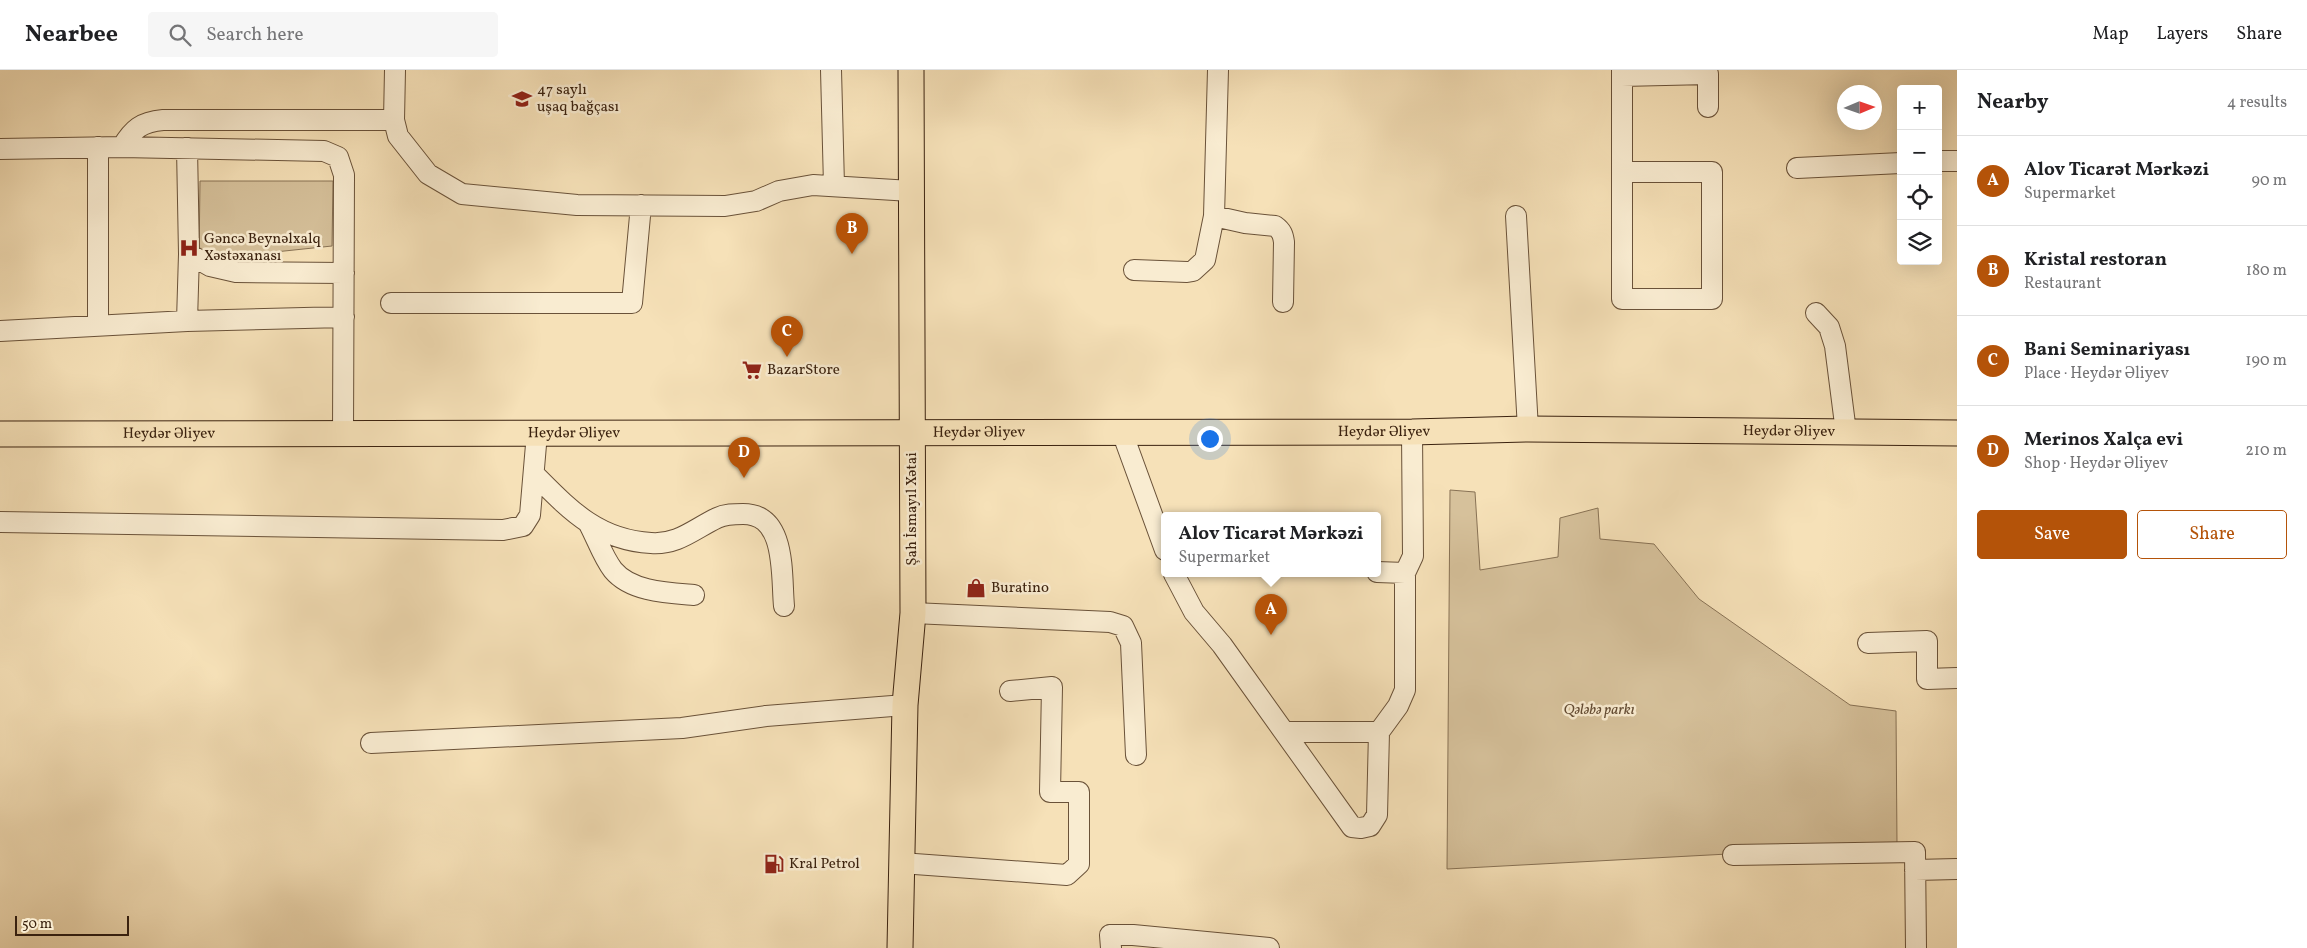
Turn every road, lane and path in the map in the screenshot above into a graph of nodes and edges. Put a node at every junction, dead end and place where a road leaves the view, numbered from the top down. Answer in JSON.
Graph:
{"nodes":[{"id":1,"x":395,"y":70,"type":"edge"},
{"id":2,"x":831,"y":70,"type":"edge"},
{"id":3,"x":911,"y":70,"type":"edge"},
{"id":4,"x":1218,"y":70,"type":"edge"},
{"id":5,"x":1622,"y":73,"type":"edge"},
{"id":6,"x":1708,"y":107,"type":"dead end"},
{"id":7,"x":394,"y":120,"type":"junction"},
{"id":8,"x":98,"y":147,"type":"junction"},
{"id":9,"x":122,"y":147,"type":"junction"},
{"id":10,"x":187,"y":148,"type":"junction"},
{"id":11,"x":0,"y":149,"type":"edge"},
{"id":12,"x":1957,"y":161,"type":"edge"},
{"id":13,"x":1942,"y":162,"type":"edge"},
{"id":14,"x":1897,"y":163,"type":"edge"},
{"id":15,"x":1797,"y":168,"type":"dead end"},
{"id":16,"x":1622,"y":172,"type":"junction"},
{"id":17,"x":834,"y":186,"type":"junction"},
{"id":18,"x":911,"y":191,"type":"junction"},
{"id":19,"x":641,"y":205,"type":"junction"},
{"id":20,"x":1214,"y":216,"type":"junction"},
{"id":21,"x":1516,"y":216,"type":"dead end"},
{"id":22,"x":189,"y":254,"type":"junction"},
{"id":23,"x":1134,"y":270,"type":"dead end"},
{"id":24,"x":344,"y":273,"type":"junction"},
{"id":25,"x":1283,"y":302,"type":"dead end"},
{"id":26,"x":391,"y":304,"type":"dead end"},
{"id":27,"x":1816,"y":313,"type":"dead end"},
{"id":28,"x":344,"y":317,"type":"junction"},
{"id":29,"x":187,"y":321,"type":"junction"},
{"id":30,"x":98,"y":325,"type":"junction"},
{"id":31,"x":0,"y":331,"type":"edge"},
{"id":32,"x":1528,"y":429,"type":"junction"},
{"id":33,"x":912,"y":432,"type":"junction"},
{"id":34,"x":1122,"y":432,"type":"junction"},
{"id":35,"x":1412,"y":432,"type":"junction"},
{"id":36,"x":1846,"y":432,"type":"junction"},
{"id":37,"x":537,"y":433,"type":"junction"},
{"id":38,"x":1957,"y":433,"type":"edge"},
{"id":39,"x":0,"y":434,"type":"edge"},
{"id":40,"x":343,"y":434,"type":"junction"},
{"id":41,"x":534,"y":474,"type":"junction"},
{"id":42,"x":0,"y":522,"type":"edge"},
{"id":43,"x":589,"y":524,"type":"junction"},
{"id":44,"x":1161,"y":539,"type":"edge"},
{"id":45,"x":1381,"y":572,"type":"edge"},
{"id":46,"x":1405,"y":573,"type":"junction"},
{"id":47,"x":1176,"y":577,"type":"edge"},
{"id":48,"x":694,"y":595,"type":"dead end"},
{"id":49,"x":784,"y":606,"type":"dead end"},
{"id":50,"x":913,"y":613,"type":"junction"},
{"id":51,"x":1868,"y":643,"type":"dead end"},
{"id":52,"x":1957,"y":678,"type":"edge"},
{"id":53,"x":1010,"y":690,"type":"dead end"},
{"id":54,"x":905,"y":705,"type":"junction"},
{"id":55,"x":1286,"y":732,"type":"junction"},
{"id":56,"x":1380,"y":732,"type":"junction"},
{"id":57,"x":371,"y":743,"type":"dead end"},
{"id":58,"x":1136,"y":755,"type":"dead end"},
{"id":59,"x":1733,"y":855,"type":"dead end"},
{"id":60,"x":901,"y":863,"type":"junction"},
{"id":61,"x":1957,"y":869,"type":"edge"},
{"id":62,"x":1915,"y":870,"type":"junction"},
{"id":63,"x":900,"y":948,"type":"edge"},
{"id":64,"x":1111,"y":948,"type":"edge"},
{"id":65,"x":1269,"y":948,"type":"edge"},
{"id":66,"x":1916,"y":948,"type":"edge"}],
"edges":[{"from":1,"to":7,"type":"street"},
{"from":2,"to":17,"type":"street"},
{"from":3,"to":18,"type":"main road","name":"Şah İsmayıl Xətai"},
{"from":4,"to":20,"type":"street"},
{"from":5,"to":6,"type":"street"},
{"from":5,"to":16,"type":"street"},
{"from":7,"to":9,"type":"street"},
{"from":7,"to":19,"type":"street"},
{"from":8,"to":9,"type":"street"},
{"from":8,"to":11,"type":"street"},
{"from":8,"to":30,"type":"street"},
{"from":9,"to":10,"type":"street"},
{"from":10,"to":22,"type":"street"},
{"from":10,"to":24,"type":"street"},
{"from":12,"to":13,"type":"street"},
{"from":14,"to":15,"type":"street"},
{"from":16,"to":16,"type":"street"},
{"from":17,"to":18,"type":"street"},
{"from":17,"to":19,"type":"street"},
{"from":18,"to":33,"type":"main road","name":"Şah İsmayıl Xətai"},
{"from":19,"to":26,"type":"street"},
{"from":20,"to":23,"type":"street"},
{"from":20,"to":25,"type":"street"},
{"from":21,"to":32,"type":"street"},
{"from":22,"to":24,"type":"street"},
{"from":22,"to":29,"type":"street"},
{"from":24,"to":28,"type":"street"},
{"from":27,"to":36,"type":"street"},
{"from":28,"to":29,"type":"street"},
{"from":28,"to":40,"type":"street"},
{"from":29,"to":30,"type":"street"},
{"from":30,"to":31,"type":"street"},
{"from":32,"to":35,"type":"main road","name":"Heydər Əliyev"},
{"from":32,"to":36,"type":"main road","name":"Heydər Əliyev"},
{"from":33,"to":34,"type":"main road","name":"Heydər Əliyev"},
{"from":33,"to":37,"type":"main road","name":"Heydər Əliyev"},
{"from":33,"to":50,"type":"main road","name":"Şah İsmayıl Xətai"},
{"from":34,"to":35,"type":"main road","name":"Heydər Əliyev"},
{"from":34,"to":44,"type":"street"},
{"from":35,"to":46,"type":"street"},
{"from":36,"to":38,"type":"main road","name":"Heydər Əliyev"},
{"from":37,"to":40,"type":"main road","name":"Heydər Əliyev"},
{"from":37,"to":41,"type":"street"},
{"from":39,"to":40,"type":"main road","name":"Heydər Əliyev"},
{"from":41,"to":42,"type":"street"},
{"from":41,"to":43,"type":"street"},
{"from":43,"to":48,"type":"street"},
{"from":43,"to":49,"type":"street"},
{"from":45,"to":46,"type":"street"},
{"from":46,"to":56,"type":"street"},
{"from":47,"to":55,"type":"street"},
{"from":50,"to":54,"type":"main road","name":"Şah İsmayıl Xətai"},
{"from":50,"to":58,"type":"street"},
{"from":51,"to":52,"type":"street"},
{"from":53,"to":60,"type":"street"},
{"from":54,"to":57,"type":"street"},
{"from":54,"to":60,"type":"main road","name":"Şah İsmayıl Xətai"},
{"from":55,"to":56,"type":"street"},
{"from":55,"to":56,"type":"street"},
{"from":59,"to":62,"type":"street"},
{"from":60,"to":63,"type":"main road","name":"Şah İsmayıl Xətai"},
{"from":61,"to":62,"type":"street"},
{"from":62,"to":66,"type":"street"},
{"from":64,"to":65,"type":"street"}]}
